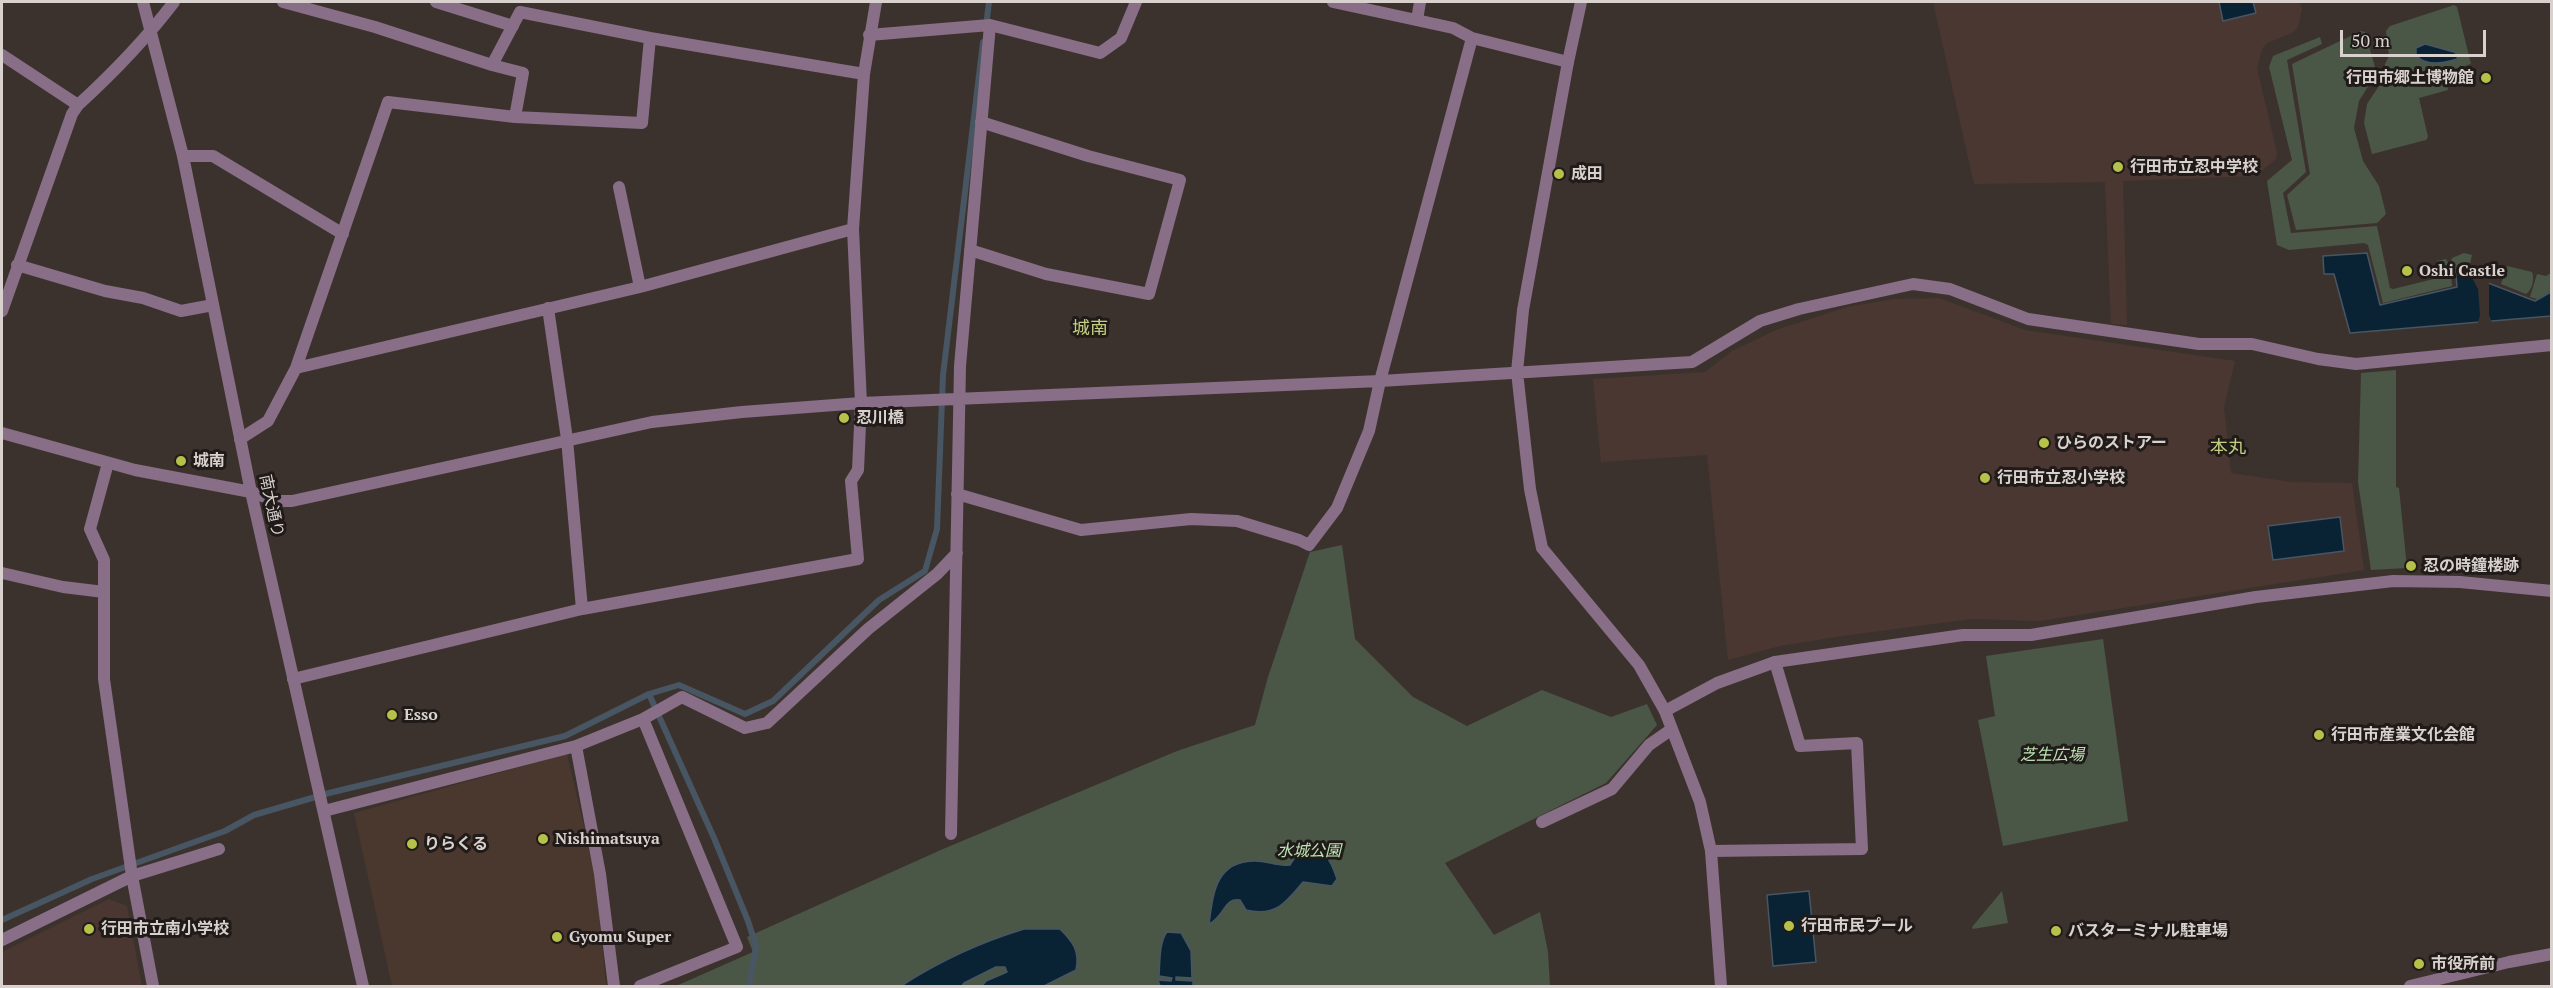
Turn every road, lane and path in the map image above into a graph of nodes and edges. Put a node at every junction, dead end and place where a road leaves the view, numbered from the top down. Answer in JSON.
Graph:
{"nodes":[{"id":1,"x":143,"y":2,"type":"edge"},
{"id":2,"x":149,"y":2,"type":"edge"},
{"id":3,"x":174,"y":2,"type":"edge"},
{"id":4,"x":283,"y":2,"type":"edge"},
{"id":5,"x":436,"y":2,"type":"edge"},
{"id":6,"x":876,"y":2,"type":"edge"},
{"id":7,"x":1136,"y":2,"type":"edge"},
{"id":8,"x":1333,"y":2,"type":"edge"},
{"id":9,"x":1420,"y":2,"type":"edge"},
{"id":10,"x":1581,"y":2,"type":"edge"},
{"id":11,"x":523,"y":7,"type":"edge"},
{"id":12,"x":1417,"y":20,"type":"junction"},
{"id":13,"x":990,"y":25,"type":"junction"},
{"id":14,"x":513,"y":26,"type":"junction"},
{"id":15,"x":152,"y":31,"type":"junction"},
{"id":16,"x":869,"y":35,"type":"junction"},
{"id":17,"x":650,"y":38,"type":"junction"},
{"id":18,"x":1472,"y":38,"type":"junction"},
{"id":19,"x":2,"y":55,"type":"edge"},
{"id":20,"x":1568,"y":62,"type":"junction"},
{"id":21,"x":492,"y":65,"type":"junction"},
{"id":22,"x":864,"y":74,"type":"junction"},
{"id":23,"x":78,"y":105,"type":"junction"},
{"id":24,"x":515,"y":117,"type":"junction"},
{"id":25,"x":981,"y":122,"type":"junction"},
{"id":26,"x":183,"y":156,"type":"junction"},
{"id":27,"x":619,"y":187,"type":"dead end"},
{"id":28,"x":853,"y":229,"type":"junction"},
{"id":29,"x":343,"y":234,"type":"junction"},
{"id":30,"x":970,"y":250,"type":"junction"},
{"id":31,"x":17,"y":265,"type":"junction"},
{"id":32,"x":640,"y":286,"type":"junction"},
{"id":33,"x":213,"y":305,"type":"junction"},
{"id":34,"x":548,"y":308,"type":"junction"},
{"id":35,"x":2,"y":311,"type":"edge"},
{"id":36,"x":2552,"y":345,"type":"edge"},
{"id":37,"x":296,"y":368,"type":"junction"},
{"id":38,"x":1516,"y":372,"type":"junction"},
{"id":39,"x":1380,"y":381,"type":"junction"},
{"id":40,"x":958,"y":401,"type":"junction"},
{"id":41,"x":861,"y":404,"type":"junction"},
{"id":42,"x":2,"y":433,"type":"edge"},
{"id":43,"x":240,"y":439,"type":"junction"},
{"id":44,"x":567,"y":439,"type":"junction"},
{"id":45,"x":108,"y":463,"type":"junction"},
{"id":46,"x":251,"y":492,"type":"junction"},
{"id":47,"x":957,"y":494,"type":"junction"},
{"id":48,"x":957,"y":553,"type":"junction"},
{"id":49,"x":2,"y":573,"type":"edge"},
{"id":50,"x":2552,"y":591,"type":"edge"},
{"id":51,"x":104,"y":592,"type":"junction"},
{"id":52,"x":582,"y":609,"type":"junction"},
{"id":53,"x":1775,"y":662,"type":"junction"},
{"id":54,"x":293,"y":680,"type":"junction"},
{"id":55,"x":1665,"y":711,"type":"junction"},
{"id":56,"x":643,"y":719,"type":"junction"},
{"id":57,"x":1672,"y":729,"type":"junction"},
{"id":58,"x":576,"y":746,"type":"junction"},
{"id":59,"x":324,"y":811,"type":"junction"},
{"id":60,"x":1542,"y":822,"type":"dead end"},
{"id":61,"x":951,"y":834,"type":"dead end"},
{"id":62,"x":219,"y":849,"type":"dead end"},
{"id":63,"x":1711,"y":851,"type":"junction"},
{"id":64,"x":132,"y":876,"type":"junction"},
{"id":65,"x":2,"y":940,"type":"edge"},
{"id":66,"x":2552,"y":954,"type":"edge"},
{"id":67,"x":153,"y":987,"type":"edge"},
{"id":68,"x":363,"y":987,"type":"edge"},
{"id":69,"x":614,"y":987,"type":"edge"},
{"id":70,"x":640,"y":987,"type":"edge"},
{"id":71,"x":1721,"y":987,"type":"edge"},
{"id":72,"x":2410,"y":987,"type":"edge"}],
"edges":[{"from":1,"to":15,"type":"street","name":"南大通り"},
{"from":2,"to":15,"type":"street","name":"南大通り"},
{"from":3,"to":15,"type":"street"},
{"from":4,"to":21,"type":"street"},
{"from":5,"to":14,"type":"street"},
{"from":6,"to":16,"type":"street"},
{"from":7,"to":13,"type":"street"},
{"from":8,"to":12,"type":"street"},
{"from":9,"to":12,"type":"street"},
{"from":10,"to":20,"type":"street"},
{"from":11,"to":14,"type":"street"},
{"from":11,"to":17,"type":"street"},
{"from":12,"to":18,"type":"street"},
{"from":13,"to":16,"type":"street"},
{"from":13,"to":25,"type":"street"},
{"from":14,"to":21,"type":"street"},
{"from":15,"to":23,"type":"street"},
{"from":15,"to":26,"type":"street","name":"南大通り"},
{"from":16,"to":22,"type":"street"},
{"from":17,"to":22,"type":"street"},
{"from":17,"to":24,"type":"street"},
{"from":18,"to":20,"type":"street"},
{"from":18,"to":39,"type":"street"},
{"from":19,"to":23,"type":"street"},
{"from":20,"to":38,"type":"street"},
{"from":21,"to":24,"type":"street"},
{"from":22,"to":28,"type":"street"},
{"from":23,"to":31,"type":"street"},
{"from":24,"to":29,"type":"street"},
{"from":25,"to":30,"type":"street"},
{"from":25,"to":30,"type":"street"},
{"from":26,"to":29,"type":"street"},
{"from":26,"to":33,"type":"street","name":"南大通り"},
{"from":27,"to":32,"type":"street"},
{"from":28,"to":32,"type":"street"},
{"from":28,"to":41,"type":"street"},
{"from":29,"to":37,"type":"street"},
{"from":30,"to":40,"type":"street"},
{"from":31,"to":33,"type":"street"},
{"from":31,"to":35,"type":"street"},
{"from":32,"to":34,"type":"street"},
{"from":33,"to":43,"type":"street","name":"南大通り"},
{"from":34,"to":37,"type":"street"},
{"from":34,"to":44,"type":"street"},
{"from":36,"to":38,"type":"street"},
{"from":37,"to":43,"type":"street"},
{"from":38,"to":39,"type":"street"},
{"from":38,"to":55,"type":"street"},
{"from":39,"to":40,"type":"street"},
{"from":39,"to":47,"type":"street"},
{"from":40,"to":41,"type":"street"},
{"from":40,"to":47,"type":"street"},
{"from":41,"to":44,"type":"street"},
{"from":41,"to":52,"type":"street"},
{"from":42,"to":45,"type":"street"},
{"from":43,"to":46,"type":"street","name":"南大通り"},
{"from":44,"to":46,"type":"street"},
{"from":44,"to":52,"type":"street"},
{"from":45,"to":46,"type":"street"},
{"from":45,"to":51,"type":"street"},
{"from":46,"to":54,"type":"street","name":"南大通り"},
{"from":47,"to":48,"type":"street"},
{"from":48,"to":56,"type":"street"},
{"from":48,"to":61,"type":"street"},
{"from":49,"to":51,"type":"street"},
{"from":50,"to":53,"type":"street"},
{"from":51,"to":64,"type":"street"},
{"from":52,"to":54,"type":"street"},
{"from":53,"to":55,"type":"street"},
{"from":53,"to":63,"type":"street"},
{"from":54,"to":59,"type":"street","name":"南大通り"},
{"from":55,"to":57,"type":"street"},
{"from":56,"to":58,"type":"street"},
{"from":56,"to":70,"type":"street"},
{"from":57,"to":60,"type":"street"},
{"from":57,"to":63,"type":"street"},
{"from":58,"to":59,"type":"street"},
{"from":58,"to":69,"type":"street"},
{"from":59,"to":68,"type":"street","name":"南大通り"},
{"from":62,"to":64,"type":"street"},
{"from":63,"to":71,"type":"street"},
{"from":64,"to":65,"type":"street"},
{"from":64,"to":67,"type":"street"},
{"from":66,"to":72,"type":"street"}]}
